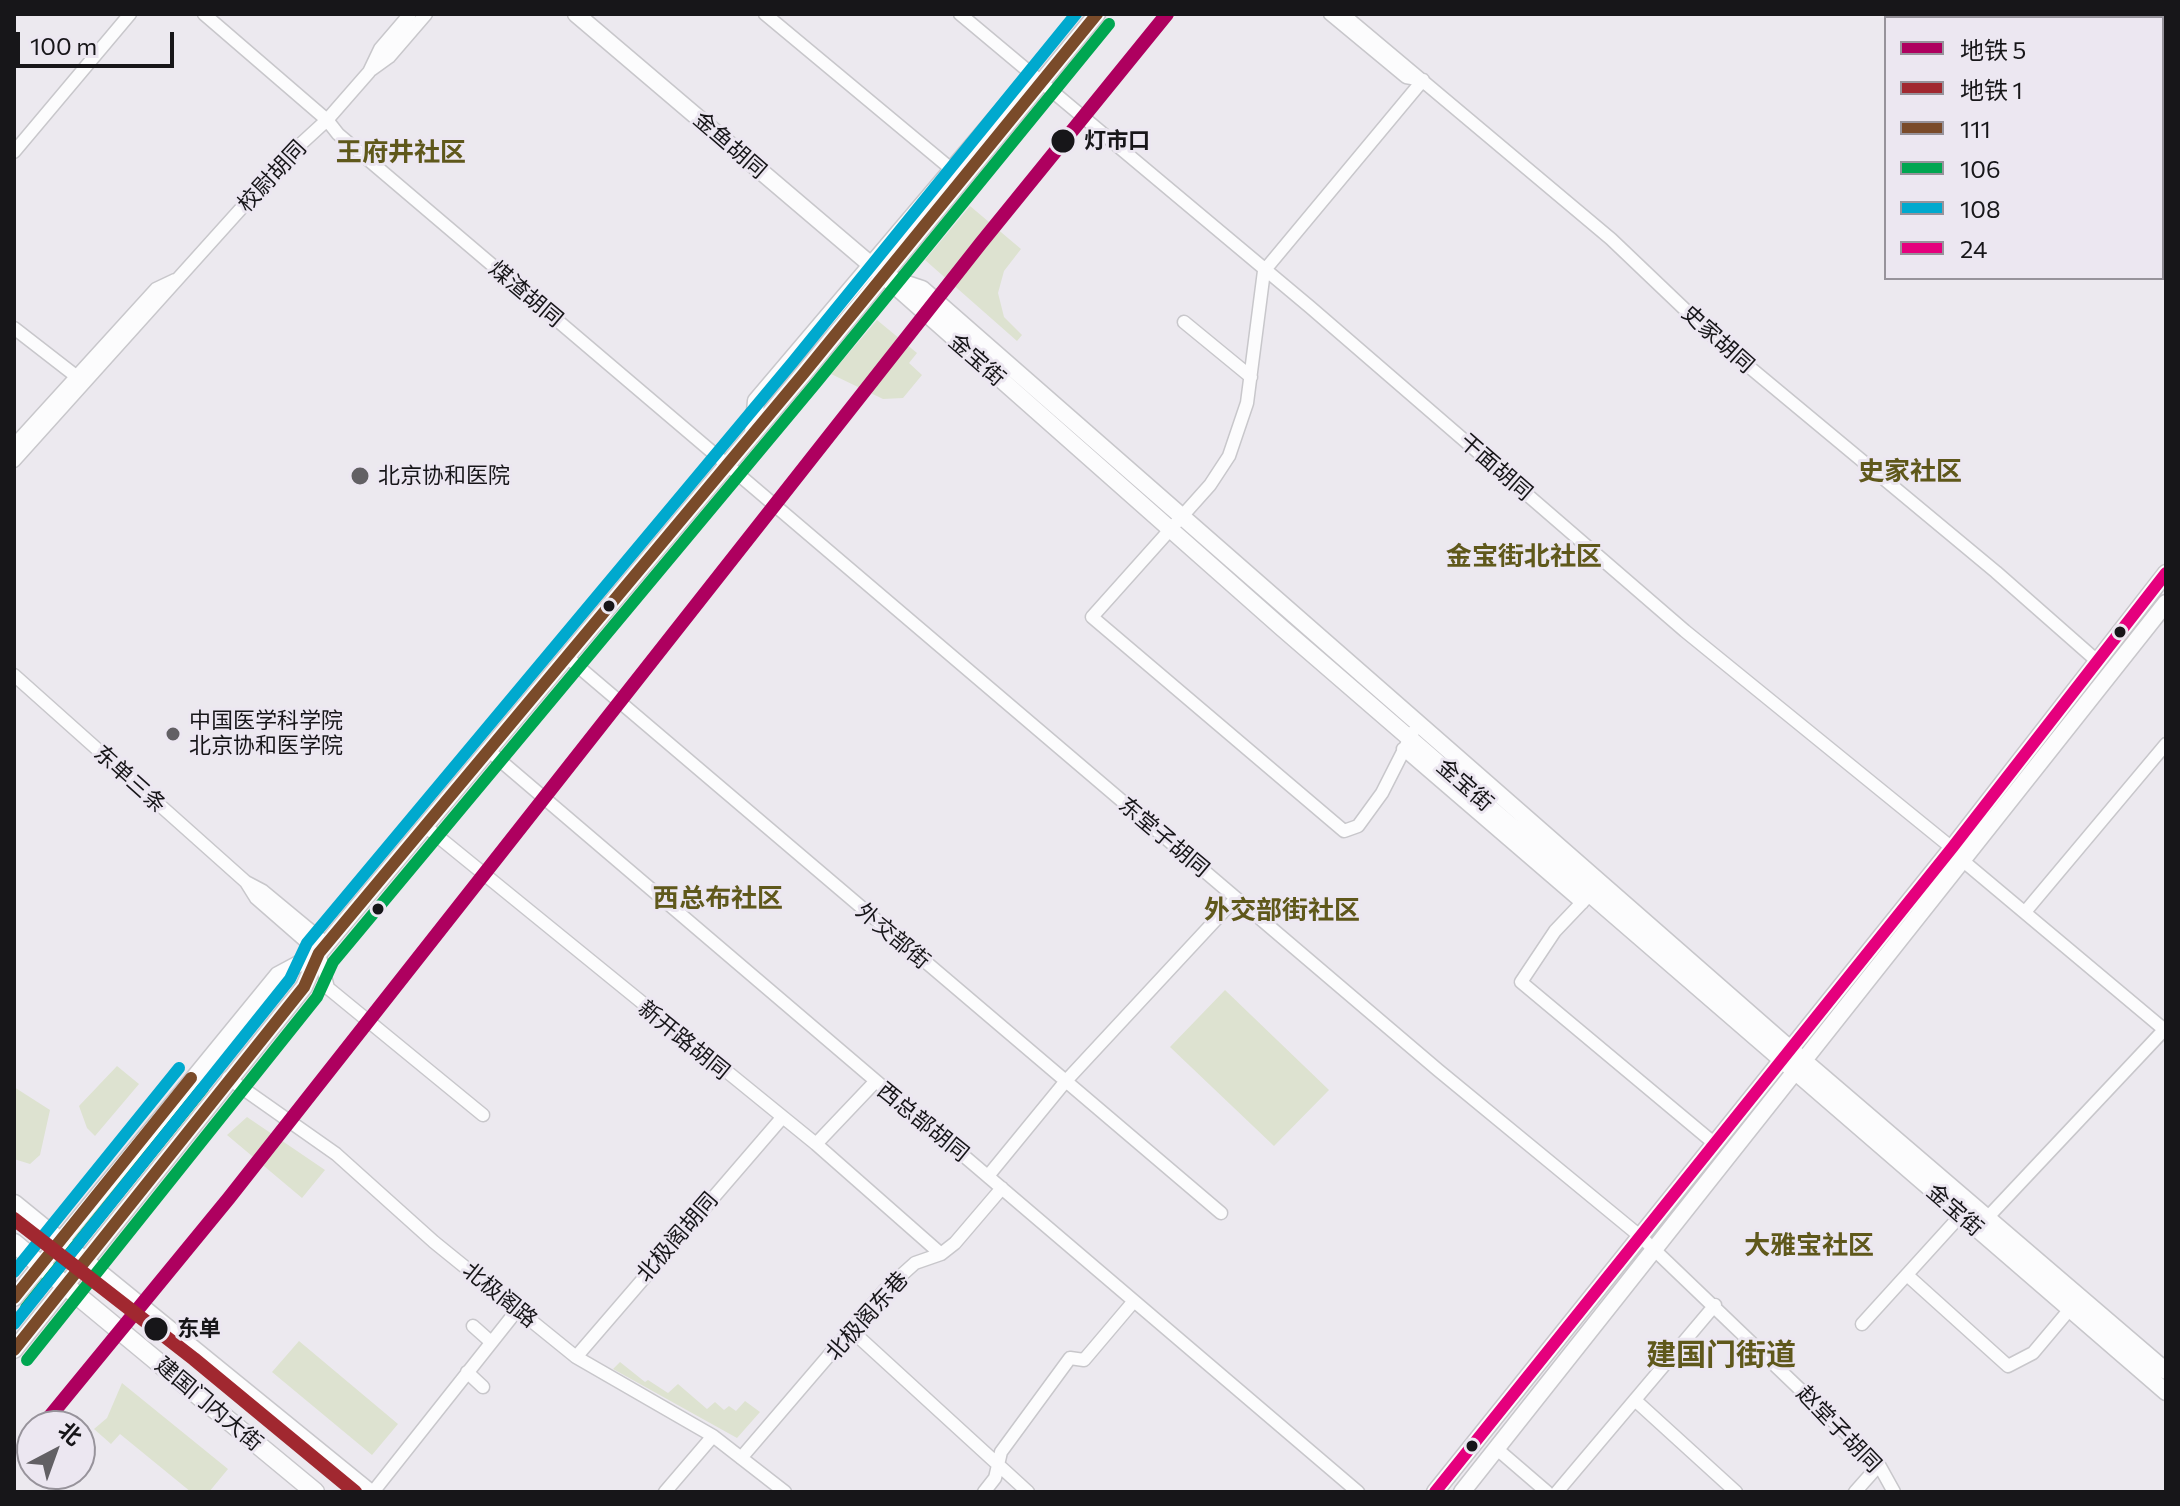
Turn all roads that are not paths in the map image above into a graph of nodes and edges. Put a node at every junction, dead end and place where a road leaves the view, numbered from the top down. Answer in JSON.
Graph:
{"nodes":[{"id":1,"x":130,"y":14,"type":"edge"},
{"id":2,"x":410,"y":14,"type":"edge"},
{"id":3,"x":426,"y":14,"type":"edge"},
{"id":4,"x":576,"y":14,"type":"edge"},
{"id":5,"x":765,"y":14,"type":"edge"},
{"id":6,"x":960,"y":14,"type":"edge"},
{"id":7,"x":1097,"y":14,"type":"edge"},
{"id":8,"x":1330,"y":14,"type":"edge"},
{"id":9,"x":1343,"y":14,"type":"edge"},
{"id":10,"x":213,"y":17,"type":"edge"},
{"id":11,"x":369,"y":72,"type":"junction"},
{"id":12,"x":1423,"y":80,"type":"junction"},
{"id":13,"x":1041,"y":84,"type":"junction"},
{"id":14,"x":327,"y":120,"type":"junction"},
{"id":15,"x":14,"y":152,"type":"edge"},
{"id":16,"x":957,"y":174,"type":"junction"},
{"id":17,"x":877,"y":271,"type":"junction"},
{"id":18,"x":1264,"y":271,"type":"junction"},
{"id":19,"x":1184,"y":322,"type":"dead end"},
{"id":20,"x":14,"y":328,"type":"edge"},
{"id":21,"x":1251,"y":377,"type":"junction"},
{"id":22,"x":80,"y":380,"type":"junction"},
{"id":23,"x":14,"y":445,"type":"edge"},
{"id":24,"x":14,"y":461,"type":"edge"},
{"id":25,"x":727,"y":465,"type":"junction"},
{"id":26,"x":1176,"y":524,"type":"junction"},
{"id":27,"x":2166,"y":573,"type":"edge"},
{"id":28,"x":2166,"y":603,"type":"edge"},
{"id":29,"x":567,"y":657,"type":"junction"},
{"id":30,"x":2096,"y":660,"type":"junction"},
{"id":31,"x":14,"y":675,"type":"edge"},
{"id":32,"x":1410,"y":737,"type":"junction"},
{"id":33,"x":2166,"y":744,"type":"edge"},
{"id":34,"x":489,"y":751,"type":"junction"},
{"id":35,"x":425,"y":826,"type":"junction"},
{"id":36,"x":1957,"y":854,"type":"junction"},
{"id":37,"x":1592,"y":893,"type":"junction"},
{"id":38,"x":1236,"y":898,"type":"junction"},
{"id":39,"x":2025,"y":912,"type":"junction"},
{"id":40,"x":323,"y":949,"type":"junction"},
{"id":41,"x":2165,"y":1030,"type":"edge"},
{"id":42,"x":1792,"y":1060,"type":"junction"},
{"id":43,"x":228,"y":1078,"type":"junction"},
{"id":44,"x":1065,"y":1082,"type":"junction"},
{"id":45,"x":874,"y":1083,"type":"junction"},
{"id":46,"x":483,"y":1115,"type":"dead end"},
{"id":47,"x":781,"y":1119,"type":"junction"},
{"id":48,"x":816,"y":1144,"type":"junction"},
{"id":49,"x":1715,"y":1144,"type":"junction"},
{"id":50,"x":988,"y":1176,"type":"junction"},
{"id":51,"x":1002,"y":1188,"type":"junction"},
{"id":52,"x":14,"y":1204,"type":"edge"},
{"id":53,"x":1221,"y":1213,"type":"dead end"},
{"id":54,"x":1961,"y":1215,"type":"junction"},
{"id":55,"x":1988,"y":1217,"type":"junction"},
{"id":56,"x":1641,"y":1237,"type":"junction"},
{"id":57,"x":60,"y":1241,"type":"junction"},
{"id":58,"x":14,"y":1243,"type":"edge"},
{"id":59,"x":1653,"y":1250,"type":"junction"},
{"id":60,"x":941,"y":1254,"type":"junction"},
{"id":61,"x":85,"y":1262,"type":"junction"},
{"id":62,"x":41,"y":1264,"type":"junction"},
{"id":63,"x":1907,"y":1275,"type":"junction"},
{"id":64,"x":66,"y":1285,"type":"junction"},
{"id":65,"x":14,"y":1298,"type":"edge"},
{"id":66,"x":1134,"y":1301,"type":"junction"},
{"id":67,"x":1715,"y":1305,"type":"junction"},
{"id":68,"x":518,"y":1309,"type":"junction"},
{"id":69,"x":2070,"y":1309,"type":"junction"},
{"id":70,"x":1862,"y":1324,"type":"dead end"},
{"id":71,"x":473,"y":1326,"type":"dead end"},
{"id":72,"x":852,"y":1331,"type":"junction"},
{"id":73,"x":491,"y":1342,"type":"junction"},
{"id":74,"x":14,"y":1350,"type":"edge"},
{"id":75,"x":576,"y":1357,"type":"junction"},
{"id":76,"x":2166,"y":1371,"type":"edge"},
{"id":77,"x":467,"y":1372,"type":"junction"},
{"id":78,"x":483,"y":1387,"type":"dead end"},
{"id":79,"x":2166,"y":1392,"type":"edge"},
{"id":80,"x":1636,"y":1401,"type":"junction"},
{"id":81,"x":713,"y":1436,"type":"junction"},
{"id":82,"x":1497,"y":1449,"type":"junction"},
{"id":83,"x":741,"y":1458,"type":"junction"},
{"id":84,"x":999,"y":1463,"type":"junction"},
{"id":85,"x":1879,"y":1465,"type":"junction"},
{"id":86,"x":315,"y":1492,"type":"edge"},
{"id":87,"x":370,"y":1492,"type":"edge"},
{"id":88,"x":665,"y":1492,"type":"edge"},
{"id":89,"x":785,"y":1492,"type":"edge"},
{"id":90,"x":984,"y":1492,"type":"edge"},
{"id":91,"x":1028,"y":1492,"type":"edge"},
{"id":92,"x":1358,"y":1492,"type":"edge"},
{"id":93,"x":1435,"y":1492,"type":"edge"},
{"id":94,"x":1462,"y":1492,"type":"edge"},
{"id":95,"x":1547,"y":1492,"type":"edge"},
{"id":96,"x":1557,"y":1492,"type":"edge"},
{"id":97,"x":1736,"y":1492,"type":"edge"},
{"id":98,"x":1855,"y":1492,"type":"edge"},
{"id":99,"x":1894,"y":1492,"type":"edge"}],
"edges":[{"from":1,"to":15,"type":"street"},
{"from":2,"to":11,"type":"street","name":"校尉胡同"},
{"from":3,"to":11,"type":"street","name":"校尉胡同"},
{"from":4,"to":17,"type":"main road","name":"金鱼胡同"},
{"from":5,"to":16,"type":"street"},
{"from":6,"to":13,"type":"street","name":"干面胡同"},
{"from":7,"to":13,"type":"main road"},
{"from":8,"to":12,"type":"street"},
{"from":9,"to":12,"type":"street","name":"史家胡同"},
{"from":10,"to":14,"type":"street","name":"煤渣胡同"},
{"from":11,"to":14,"type":"street","name":"校尉胡同"},
{"from":12,"to":18,"type":"street"},
{"from":12,"to":30,"type":"street","name":"史家胡同"},
{"from":13,"to":16,"type":"main road"},
{"from":13,"to":18,"type":"street","name":"干面胡同"},
{"from":14,"to":22,"type":"street","name":"校尉胡同"},
{"from":14,"to":25,"type":"street","name":"煤渣胡同"},
{"from":16,"to":17,"type":"main road"},
{"from":17,"to":25,"type":"main road"},
{"from":17,"to":26,"type":"main road","name":"金宝街"},
{"from":18,"to":21,"type":"street"},
{"from":18,"to":36,"type":"street","name":"干面胡同"},
{"from":19,"to":21,"type":"street"},
{"from":20,"to":22,"type":"street"},
{"from":21,"to":26,"type":"street"},
{"from":22,"to":23,"type":"street","name":"校尉胡同"},
{"from":22,"to":24,"type":"street","name":"校尉胡同"},
{"from":25,"to":29,"type":"main road"},
{"from":25,"to":38,"type":"street","name":"东堂子胡同"},
{"from":26,"to":32,"type":"main road","name":"金宝街"},
{"from":26,"to":32,"type":"street"},
{"from":27,"to":30,"type":"main road"},
{"from":28,"to":36,"type":"main road"},
{"from":29,"to":34,"type":"main road"},
{"from":29,"to":44,"type":"street","name":"外交部街"},
{"from":30,"to":36,"type":"main road"},
{"from":31,"to":40,"type":"street","name":"东单三条"},
{"from":32,"to":37,"type":"main road","name":"金宝街"},
{"from":32,"to":37,"type":"street"},
{"from":33,"to":39,"type":"street"},
{"from":34,"to":35,"type":"main road"},
{"from":34,"to":45,"type":"street","name":"西总部胡同"},
{"from":35,"to":40,"type":"main road"},
{"from":35,"to":47,"type":"street","name":"新开路胡同"},
{"from":36,"to":39,"type":"street","name":"干面胡同"},
{"from":36,"to":42,"type":"main road"},
{"from":37,"to":42,"type":"main road","name":"金宝街"},
{"from":37,"to":49,"type":"street"},
{"from":38,"to":44,"type":"street"},
{"from":38,"to":56,"type":"street","name":"东堂子胡同"},
{"from":39,"to":41,"type":"street","name":"干面胡同"},
{"from":40,"to":43,"type":"main road"},
{"from":40,"to":46,"type":"street"},
{"from":40,"to":57,"type":"main road"},
{"from":41,"to":55,"type":"street"},
{"from":42,"to":49,"type":"main road"},
{"from":42,"to":54,"type":"main road","name":"金宝街"},
{"from":42,"to":55,"type":"main road","name":"金宝街"},
{"from":42,"to":59,"type":"main road"},
{"from":43,"to":61,"type":"main road"},
{"from":43,"to":68,"type":"street","name":"北极阁路"},
{"from":44,"to":50,"type":"street"},
{"from":44,"to":53,"type":"street","name":"外交部街"},
{"from":45,"to":48,"type":"street"},
{"from":45,"to":50,"type":"street","name":"西总部胡同"},
{"from":47,"to":48,"type":"street","name":"新开路胡同"},
{"from":47,"to":75,"type":"street","name":"北极阁胡同"},
{"from":48,"to":60,"type":"street","name":"新开路胡同"},
{"from":49,"to":56,"type":"main road"},
{"from":50,"to":51,"type":"street","name":"西总部胡同"},
{"from":51,"to":60,"type":"street","name":"北极阁东巷"},
{"from":51,"to":66,"type":"street","name":"西总部胡同"},
{"from":52,"to":57,"type":"highway","name":"建国门内大街"},
{"from":54,"to":63,"type":"street"},
{"from":54,"to":69,"type":"main road","name":"金宝街"},
{"from":55,"to":76,"type":"main road","name":"金宝街"},
{"from":56,"to":59,"type":"street","name":"赵堂子胡同"},
{"from":56,"to":93,"type":"main road"},
{"from":57,"to":61,"type":"highway","name":"建国门内大街"},
{"from":57,"to":62,"type":"main road"},
{"from":58,"to":62,"type":"highway","name":"建国门内大街"},
{"from":59,"to":67,"type":"street","name":"赵堂子胡同"},
{"from":59,"to":82,"type":"main road"},
{"from":60,"to":72,"type":"street","name":"北极阁东巷"},
{"from":61,"to":64,"type":"main road"},
{"from":61,"to":87,"type":"highway","name":"建国门内大街"},
{"from":62,"to":64,"type":"highway","name":"建国门内大街"},
{"from":62,"to":65,"type":"main road"},
{"from":63,"to":69,"type":"street"},
{"from":63,"to":70,"type":"street"},
{"from":64,"to":74,"type":"main road"},
{"from":64,"to":86,"type":"highway","name":"建国门内大街"},
{"from":66,"to":84,"type":"street"},
{"from":66,"to":92,"type":"street","name":"西总部胡同"},
{"from":67,"to":80,"type":"street"},
{"from":67,"to":85,"type":"street","name":"赵堂子胡同"},
{"from":68,"to":73,"type":"street"},
{"from":68,"to":75,"type":"street","name":"北极阁路"},
{"from":69,"to":79,"type":"main road","name":"金宝街"},
{"from":71,"to":73,"type":"street"},
{"from":72,"to":83,"type":"street","name":"北极阁东巷"},
{"from":72,"to":84,"type":"street"},
{"from":73,"to":77,"type":"street"},
{"from":75,"to":81,"type":"street","name":"北极阁路"},
{"from":77,"to":78,"type":"street"},
{"from":77,"to":87,"type":"street"},
{"from":80,"to":96,"type":"street"},
{"from":80,"to":97,"type":"street"},
{"from":81,"to":83,"type":"street","name":"北极阁路"},
{"from":81,"to":88,"type":"street"},
{"from":82,"to":94,"type":"main road"},
{"from":82,"to":95,"type":"street"},
{"from":83,"to":89,"type":"street","name":"北极阁路"},
{"from":84,"to":90,"type":"street"},
{"from":84,"to":91,"type":"street"},
{"from":85,"to":98,"type":"street"},
{"from":85,"to":99,"type":"street","name":"赵堂子胡同"}]}
